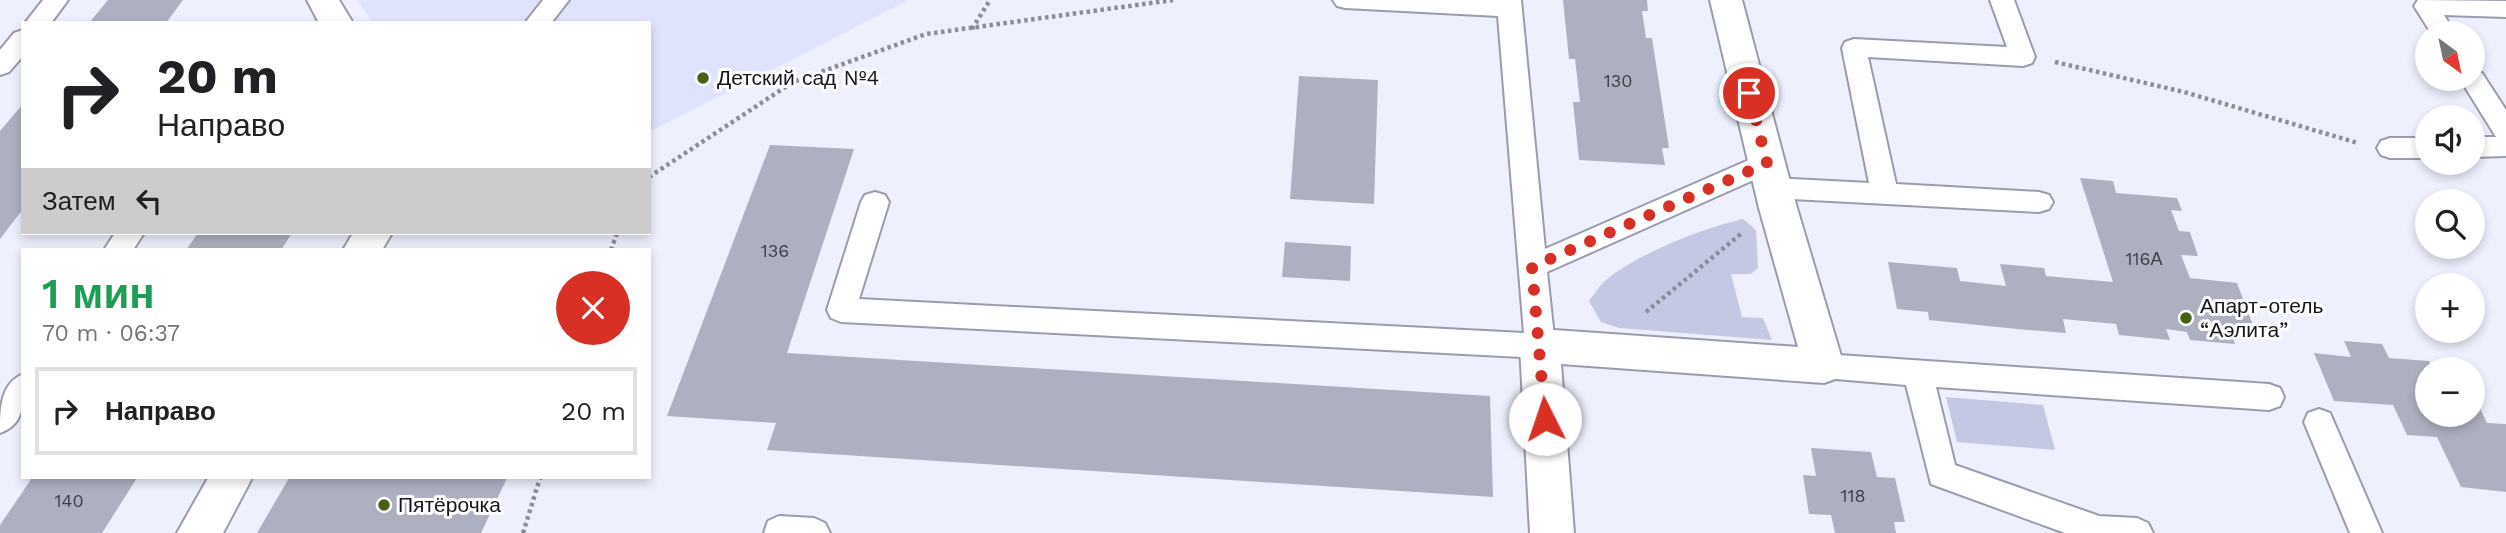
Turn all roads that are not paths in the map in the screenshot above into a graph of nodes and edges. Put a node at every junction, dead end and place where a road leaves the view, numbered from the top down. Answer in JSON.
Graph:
{"nodes":[{"id":1,"x":57,"y":0,"type":"edge"},
{"id":2,"x":323,"y":0,"type":"edge"},
{"id":3,"x":557,"y":0,"type":"edge"},
{"id":4,"x":1345,"y":0,"type":"edge"},
{"id":5,"x":1726,"y":0,"type":"edge"},
{"id":6,"x":2002,"y":0,"type":"edge"},
{"id":7,"x":1509,"y":4,"type":"edge"},
{"id":8,"x":2506,"y":9,"type":"edge"},
{"id":9,"x":39,"y":21,"type":"edge"},
{"id":10,"x":334,"y":21,"type":"edge"},
{"id":11,"x":539,"y":21,"type":"edge"},
{"id":12,"x":2435,"y":21,"type":"edge"},
{"id":13,"x":21,"y":41,"type":"edge"},
{"id":14,"x":0,"y":66,"type":"edge"},
{"id":15,"x":2481,"y":91,"type":"edge"},
{"id":16,"x":2506,"y":131,"type":"edge"},
{"id":17,"x":2485,"y":146,"type":"edge"},
{"id":18,"x":2506,"y":146,"type":"edge"},
{"id":19,"x":2390,"y":148,"type":"dead end"},
{"id":20,"x":2415,"y":148,"type":"edge"},
{"id":21,"x":1773,"y":186,"type":"junction"},
{"id":22,"x":1885,"y":193,"type":"junction"},
{"id":23,"x":875,"y":202,"type":"dead end"},
{"id":24,"x":2039,"y":202,"type":"dead end"},
{"id":25,"x":1532,"y":267,"type":"junction"},
{"id":26,"x":1540,"y":346,"type":"junction"},
{"id":27,"x":1824,"y":366,"type":"junction"},
{"id":28,"x":1918,"y":373,"type":"junction"},
{"id":29,"x":21,"y":390,"type":"edge"},
{"id":30,"x":2269,"y":397,"type":"dead end"},
{"id":31,"x":0,"y":420,"type":"edge"},
{"id":32,"x":2319,"y":422,"type":"dead end"},
{"id":33,"x":230,"y":479,"type":"edge"},
{"id":34,"x":779,"y":531,"type":"dead end"},
{"id":35,"x":199,"y":533,"type":"edge"},
{"id":36,"x":814,"y":533,"type":"edge"},
{"id":37,"x":1552,"y":533,"type":"edge"},
{"id":38,"x":2137,"y":533,"type":"edge"},
{"id":39,"x":2366,"y":533,"type":"edge"}],
"edges":[{"from":1,"to":9,"type":"lane"},
{"from":2,"to":10,"type":"street"},
{"from":3,"to":11,"type":"lane"},
{"from":4,"to":7,"type":"lane"},
{"from":5,"to":21,"type":"street"},
{"from":6,"to":22,"type":"lane"},
{"from":7,"to":25,"type":"lane"},
{"from":8,"to":12,"type":"lane"},
{"from":13,"to":14,"type":"lane"},
{"from":15,"to":16,"type":"lane"},
{"from":17,"to":18,"type":"lane"},
{"from":19,"to":20,"type":"lane"},
{"from":21,"to":22,"type":"lane"},
{"from":21,"to":25,"type":"lane"},
{"from":21,"to":27,"type":"street"},
{"from":22,"to":24,"type":"lane"},
{"from":23,"to":26,"type":"lane"},
{"from":25,"to":26,"type":"lane"},
{"from":26,"to":27,"type":"street"},
{"from":26,"to":37,"type":"street"},
{"from":27,"to":28,"type":"lane"},
{"from":28,"to":30,"type":"lane"},
{"from":28,"to":38,"type":"lane"},
{"from":29,"to":31,"type":"lane"},
{"from":32,"to":39,"type":"lane"},
{"from":33,"to":35,"type":"street"},
{"from":34,"to":36,"type":"lane"}]}
